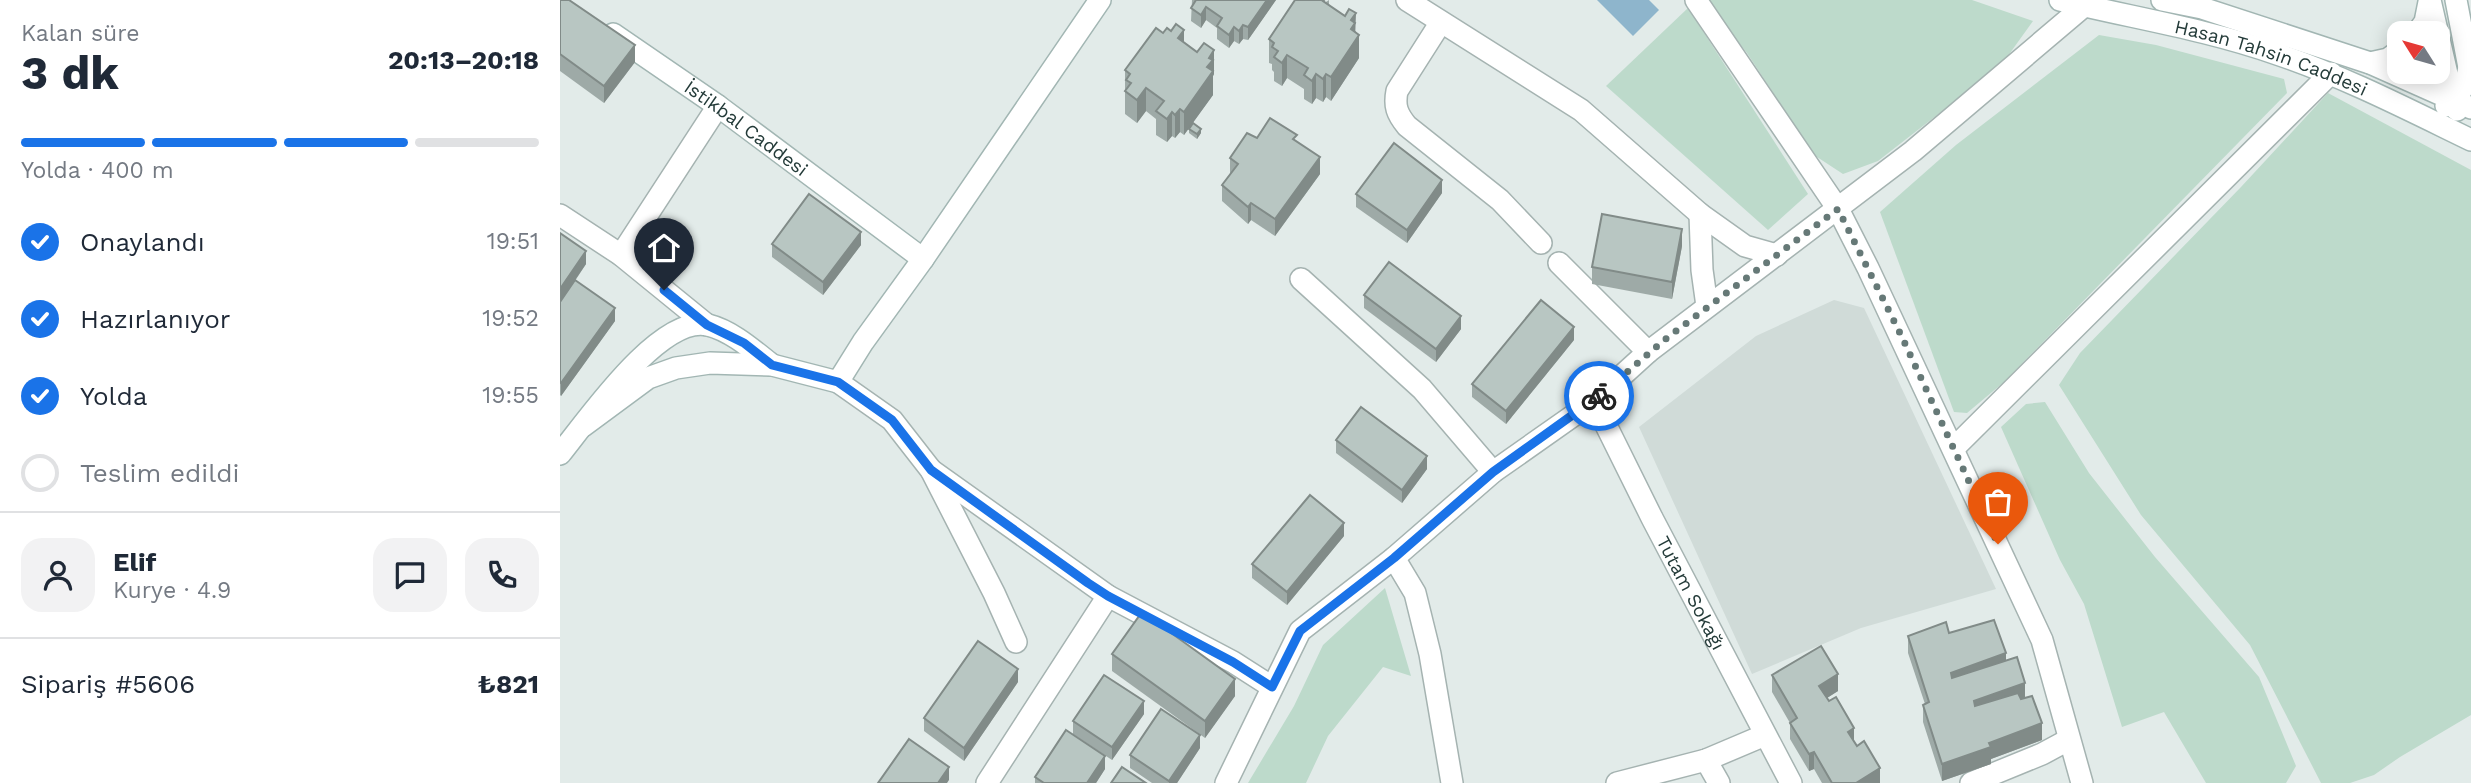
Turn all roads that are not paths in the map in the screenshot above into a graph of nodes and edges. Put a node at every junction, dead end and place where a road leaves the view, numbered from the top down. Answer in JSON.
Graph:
{"nodes":[{"id":1,"x":1100,"y":0,"type":"edge"},
{"id":2,"x":1407,"y":0,"type":"edge"},
{"id":3,"x":1696,"y":0,"type":"edge"},
{"id":4,"x":2060,"y":0,"type":"edge"},
{"id":5,"x":2162,"y":0,"type":"edge"},
{"id":6,"x":2430,"y":0,"type":"edge"},
{"id":7,"x":2456,"y":0,"type":"edge"},
{"id":8,"x":2088,"y":3,"type":"edge"},
{"id":9,"x":2425,"y":21,"type":"edge"},
{"id":10,"x":1441,"y":22,"type":"junction"},
{"id":11,"x":597,"y":23,"type":"edge"},
{"id":12,"x":2387,"y":59,"type":"edge"},
{"id":13,"x":2370,"y":63,"type":"junction"},
{"id":14,"x":2331,"y":73,"type":"junction"},
{"id":15,"x":2470,"y":73,"type":"edge"},
{"id":16,"x":2462,"y":104,"type":"edge"},
{"id":17,"x":718,"y":106,"type":"junction"},
{"id":18,"x":2410,"y":110,"type":"junction"},
{"id":19,"x":2471,"y":132,"type":"edge"},
{"id":20,"x":2471,"y":140,"type":"edge"},
{"id":21,"x":1838,"y":209,"type":"junction"},
{"id":22,"x":1700,"y":214,"type":"junction"},
{"id":23,"x":560,"y":215,"type":"edge"},
{"id":24,"x":1541,"y":243,"type":"dead end"},
{"id":25,"x":621,"y":255,"type":"junction"},
{"id":26,"x":1777,"y":255,"type":"junction"},
{"id":27,"x":923,"y":259,"type":"junction"},
{"id":28,"x":1559,"y":263,"type":"dead end"},
{"id":29,"x":1301,"y":279,"type":"dead end"},
{"id":30,"x":1707,"y":306,"type":"junction"},
{"id":31,"x":707,"y":325,"type":"junction"},
{"id":32,"x":1648,"y":352,"type":"junction"},
{"id":33,"x":772,"y":365,"type":"junction"},
{"id":34,"x":838,"y":382,"type":"junction"},
{"id":35,"x":1594,"y":401,"type":"junction"},
{"id":36,"x":583,"y":426,"type":"junction"},
{"id":37,"x":1954,"y":448,"type":"junction"},
{"id":38,"x":560,"y":454,"type":"edge"},
{"id":39,"x":931,"y":470,"type":"junction"},
{"id":40,"x":1493,"y":472,"type":"junction"},
{"id":41,"x":1394,"y":558,"type":"junction"},
{"id":42,"x":1108,"y":596,"type":"junction"},
{"id":43,"x":1016,"y":642,"type":"dead end"},
{"id":44,"x":1272,"y":687,"type":"junction"},
{"id":45,"x":1765,"y":735,"type":"junction"},
{"id":46,"x":2068,"y":740,"type":"junction"},
{"id":47,"x":1706,"y":760,"type":"junction"},
{"id":48,"x":987,"y":783,"type":"edge"},
{"id":49,"x":1226,"y":783,"type":"edge"},
{"id":50,"x":1452,"y":783,"type":"edge"},
{"id":51,"x":1617,"y":783,"type":"edge"},
{"id":52,"x":1719,"y":783,"type":"edge"},
{"id":53,"x":1791,"y":783,"type":"edge"},
{"id":54,"x":1971,"y":783,"type":"edge"},
{"id":55,"x":2082,"y":783,"type":"edge"}],
"edges":[{"from":1,"to":27,"type":"street"},
{"from":2,"to":10,"type":"street"},
{"from":3,"to":21,"type":"street"},
{"from":4,"to":8,"type":"street","name":"Hasan Tahsin Caddesi"},
{"from":5,"to":13,"type":"street"},
{"from":6,"to":9,"type":"street"},
{"from":6,"to":16,"type":"street"},
{"from":7,"to":15,"type":"street"},
{"from":8,"to":14,"type":"street","name":"Hasan Tahsin Caddesi"},
{"from":8,"to":21,"type":"street"},
{"from":10,"to":22,"type":"street"},
{"from":10,"to":24,"type":"street"},
{"from":11,"to":17,"type":"street","name":"İstikbal Caddesi"},
{"from":12,"to":13,"type":"street"},
{"from":13,"to":16,"type":"street"},
{"from":14,"to":18,"type":"street","name":"Hasan Tahsin Caddesi"},
{"from":14,"to":37,"type":"street"},
{"from":15,"to":16,"type":"street"},
{"from":16,"to":18,"type":"street"},
{"from":16,"to":19,"type":"street"},
{"from":17,"to":25,"type":"street"},
{"from":17,"to":27,"type":"street","name":"İstikbal Caddesi"},
{"from":18,"to":20,"type":"street","name":"Hasan Tahsin Caddesi"},
{"from":21,"to":26,"type":"street"},
{"from":21,"to":37,"type":"street"},
{"from":22,"to":26,"type":"street"},
{"from":22,"to":30,"type":"street"},
{"from":23,"to":25,"type":"street"},
{"from":25,"to":31,"type":"street"},
{"from":26,"to":30,"type":"street"},
{"from":27,"to":34,"type":"street"},
{"from":28,"to":32,"type":"street"},
{"from":29,"to":40,"type":"street"},
{"from":30,"to":32,"type":"street"},
{"from":31,"to":33,"type":"street"},
{"from":31,"to":36,"type":"street"},
{"from":32,"to":35,"type":"street"},
{"from":33,"to":34,"type":"street"},
{"from":33,"to":36,"type":"street"},
{"from":34,"to":39,"type":"street"},
{"from":35,"to":40,"type":"street"},
{"from":35,"to":45,"type":"street","name":"Tutam Sokağı"},
{"from":36,"to":38,"type":"street"},
{"from":37,"to":46,"type":"street"},
{"from":39,"to":42,"type":"street"},
{"from":39,"to":43,"type":"street"},
{"from":40,"to":41,"type":"street"},
{"from":41,"to":44,"type":"street"},
{"from":41,"to":50,"type":"street"},
{"from":42,"to":44,"type":"street"},
{"from":42,"to":48,"type":"street"},
{"from":44,"to":49,"type":"street"},
{"from":45,"to":47,"type":"street"},
{"from":45,"to":53,"type":"street","name":"Tutam Sokağı"},
{"from":46,"to":54,"type":"street"},
{"from":46,"to":55,"type":"street"},
{"from":47,"to":51,"type":"street"},
{"from":47,"to":52,"type":"street"}]}
